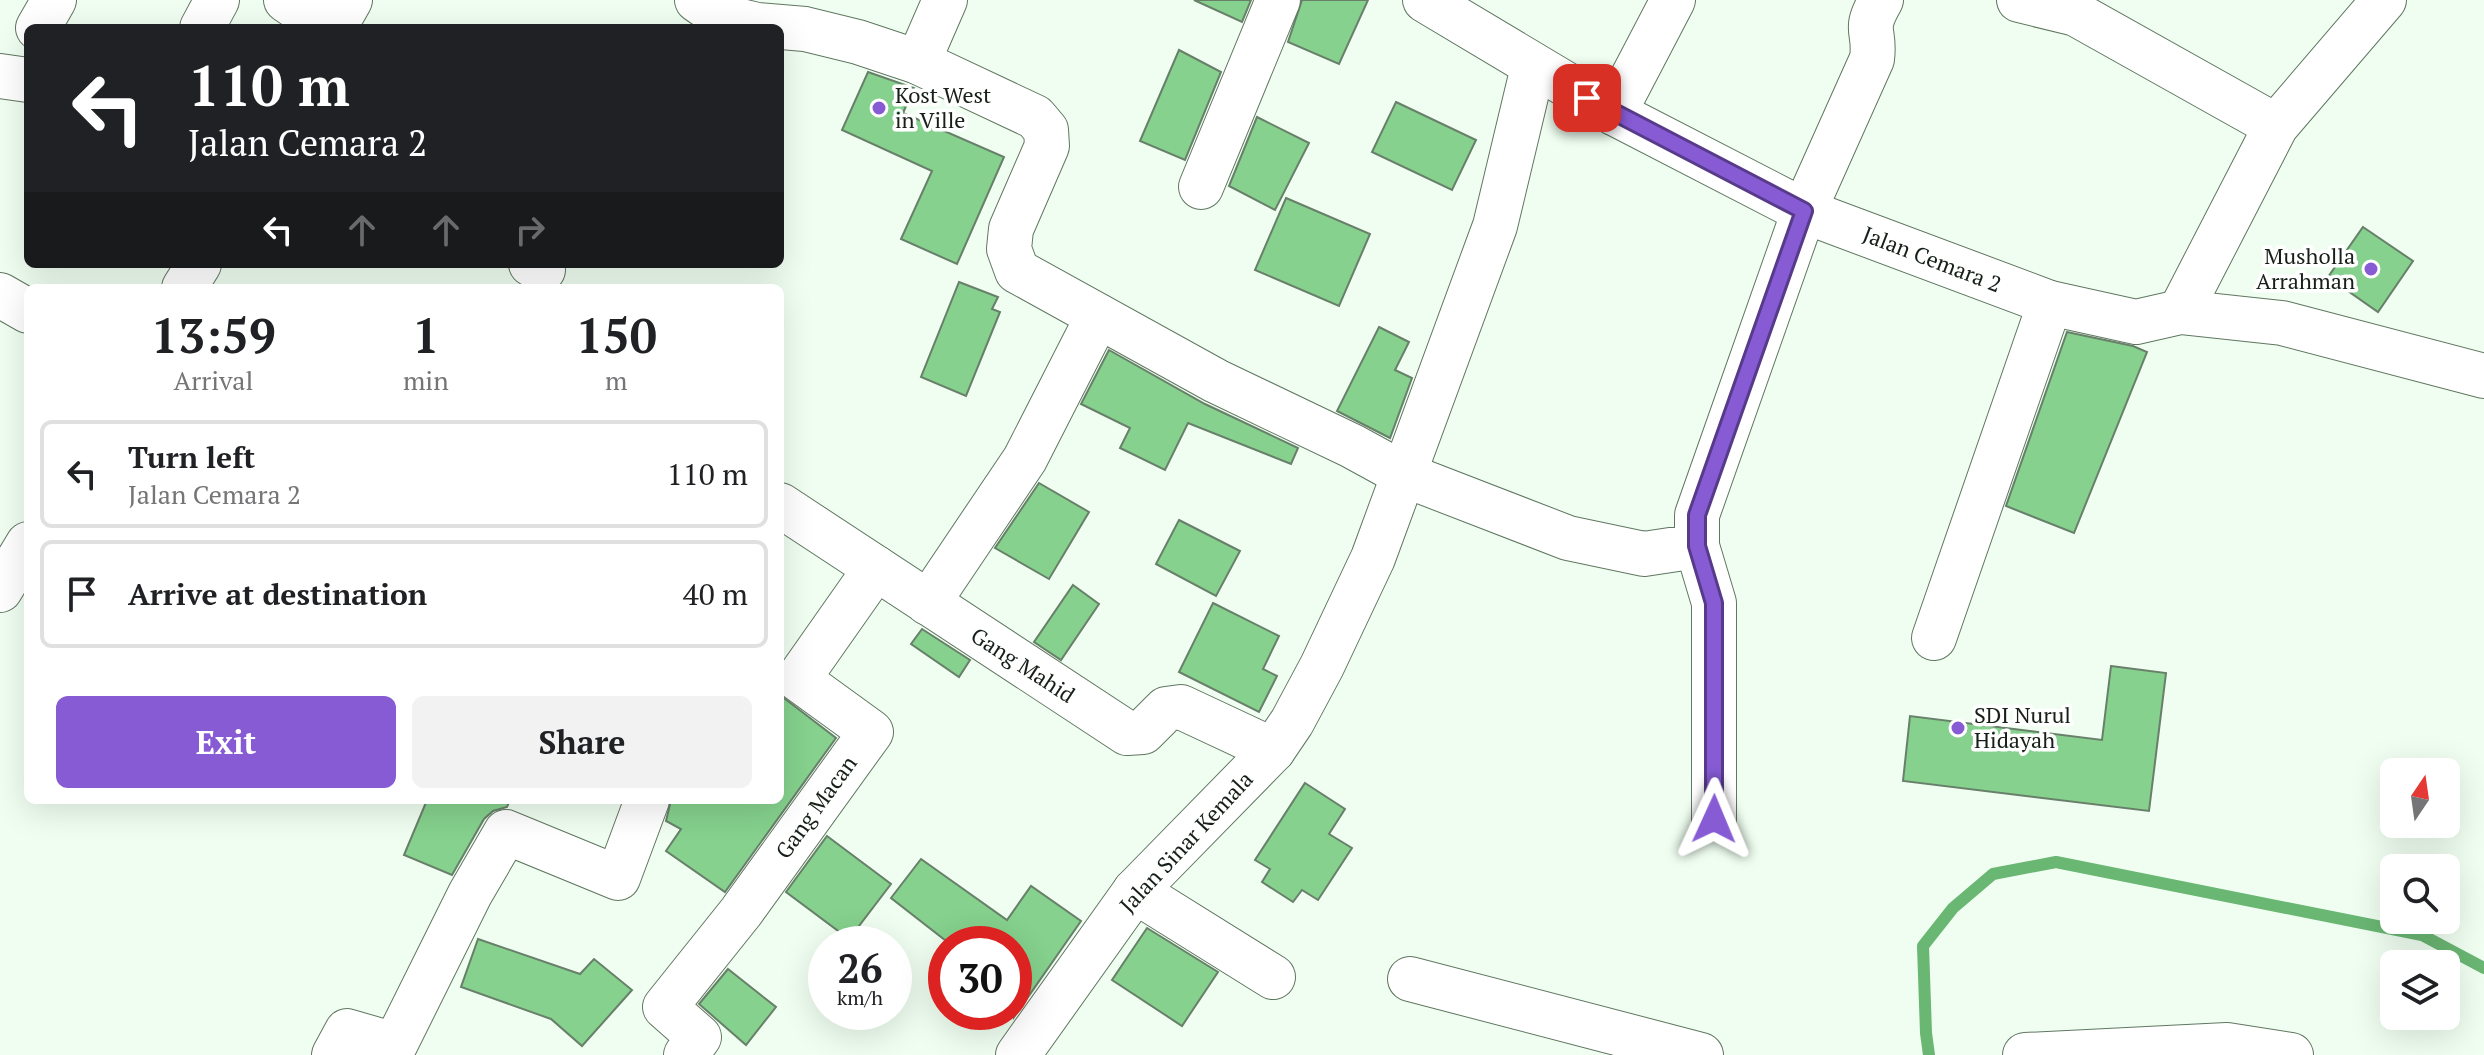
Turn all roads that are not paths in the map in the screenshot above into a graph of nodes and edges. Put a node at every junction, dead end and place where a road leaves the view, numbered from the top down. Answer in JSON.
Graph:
{"nodes":[{"id":1,"x":54,"y":0,"type":"edge"},
{"id":2,"x":217,"y":0,"type":"edge"},
{"id":3,"x":286,"y":0,"type":"edge"},
{"id":4,"x":350,"y":0,"type":"edge"},
{"id":5,"x":697,"y":0,"type":"edge"},
{"id":6,"x":945,"y":0,"type":"edge"},
{"id":7,"x":1278,"y":0,"type":"edge"},
{"id":8,"x":1673,"y":0,"type":"edge"},
{"id":9,"x":1881,"y":0,"type":"edge"},
{"id":10,"x":2019,"y":0,"type":"edge"},
{"id":11,"x":2384,"y":0,"type":"edge"},
{"id":12,"x":1437,"y":3,"type":"edge"},
{"id":13,"x":40,"y":24,"type":"edge"},
{"id":14,"x":204,"y":24,"type":"edge"},
{"id":15,"x":321,"y":24,"type":"edge"},
{"id":16,"x":336,"y":24,"type":"edge"},
{"id":17,"x":753,"y":24,"type":"edge"},
{"id":18,"x":784,"y":27,"type":"edge"},
{"id":19,"x":918,"y":62,"type":"junction"},
{"id":20,"x":1533,"y":67,"type":"junction"},
{"id":21,"x":0,"y":76,"type":"edge"},
{"id":22,"x":24,"y":79,"type":"edge"},
{"id":23,"x":1614,"y":113,"type":"junction"},
{"id":24,"x":2276,"y":126,"type":"junction"},
{"id":25,"x":1201,"y":187,"type":"dead end"},
{"id":26,"x":1804,"y":211,"type":"junction"},
{"id":27,"x":0,"y":295,"type":"edge"},
{"id":28,"x":2050,"y":303,"type":"junction"},
{"id":29,"x":24,"y":309,"type":"edge"},
{"id":30,"x":2180,"y":312,"type":"junction"},
{"id":31,"x":1098,"y":316,"type":"junction"},
{"id":32,"x":2484,"y":376,"type":"edge"},
{"id":33,"x":1405,"y":475,"type":"junction"},
{"id":34,"x":784,"y":508,"type":"edge"},
{"id":35,"x":1697,"y":546,"type":"junction"},
{"id":36,"x":24,"y":551,"type":"edge"},
{"id":37,"x":876,"y":568,"type":"junction"},
{"id":38,"x":0,"y":590,"type":"edge"},
{"id":39,"x":928,"y":603,"type":"junction"},
{"id":40,"x":1934,"y":638,"type":"dead end"},
{"id":41,"x":789,"y":676,"type":"edge"},
{"id":42,"x":1273,"y":750,"type":"junction"},
{"id":43,"x":646,"y":804,"type":"edge"},
{"id":44,"x":1714,"y":819,"type":"dead end"},
{"id":45,"x":1135,"y":891,"type":"junction"},
{"id":46,"x":1273,"y":977,"type":"dead end"},
{"id":47,"x":1410,"y":979,"type":"dead end"},
{"id":48,"x":1692,"y":1054,"type":"edge"},
{"id":49,"x":334,"y":1055,"type":"edge"},
{"id":50,"x":686,"y":1055,"type":"edge"},
{"id":51,"x":1018,"y":1055,"type":"edge"},
{"id":52,"x":2025,"y":1055,"type":"edge"},
{"id":53,"x":2291,"y":1055,"type":"edge"}],
"edges":[{"from":1,"to":13,"type":"street"},
{"from":2,"to":14,"type":"street"},
{"from":3,"to":15,"type":"street"},
{"from":4,"to":16,"type":"street"},
{"from":5,"to":17,"type":"street"},
{"from":6,"to":19,"type":"street"},
{"from":7,"to":25,"type":"street"},
{"from":8,"to":23,"type":"street"},
{"from":9,"to":26,"type":"street"},
{"from":10,"to":24,"type":"street"},
{"from":11,"to":24,"type":"street"},
{"from":12,"to":20,"type":"street","name":"Jalan Cemara 2"},
{"from":18,"to":19,"type":"street"},
{"from":19,"to":31,"type":"street"},
{"from":20,"to":23,"type":"street","name":"Jalan Cemara 2"},
{"from":20,"to":33,"type":"street","name":"Jalan Sinar Kemala"},
{"from":21,"to":22,"type":"street"},
{"from":23,"to":26,"type":"street","name":"Jalan Cemara 2"},
{"from":24,"to":30,"type":"street"},
{"from":26,"to":28,"type":"street","name":"Jalan Cemara 2"},
{"from":26,"to":35,"type":"street"},
{"from":27,"to":29,"type":"street"},
{"from":28,"to":30,"type":"street","name":"Jalan Cemara 2"},
{"from":28,"to":40,"type":"street"},
{"from":30,"to":32,"type":"street","name":"Jalan Cemara 2"},
{"from":31,"to":33,"type":"street"},
{"from":31,"to":39,"type":"street"},
{"from":33,"to":35,"type":"street"},
{"from":33,"to":42,"type":"street","name":"Jalan Sinar Kemala"},
{"from":34,"to":37,"type":"street","name":"Gang Mahid"},
{"from":35,"to":44,"type":"street"},
{"from":36,"to":38,"type":"street"},
{"from":37,"to":39,"type":"street","name":"Gang Mahid"},
{"from":37,"to":41,"type":"street","name":"Gang Macan"},
{"from":39,"to":42,"type":"street","name":"Gang Mahid"},
{"from":41,"to":50,"type":"street","name":"Gang Macan"},
{"from":42,"to":45,"type":"street","name":"Jalan Sinar Kemala"},
{"from":43,"to":49,"type":"street"},
{"from":45,"to":46,"type":"street"},
{"from":45,"to":51,"type":"street","name":"Jalan Sinar Kemala"},
{"from":47,"to":48,"type":"street"},
{"from":52,"to":53,"type":"street"}]}
